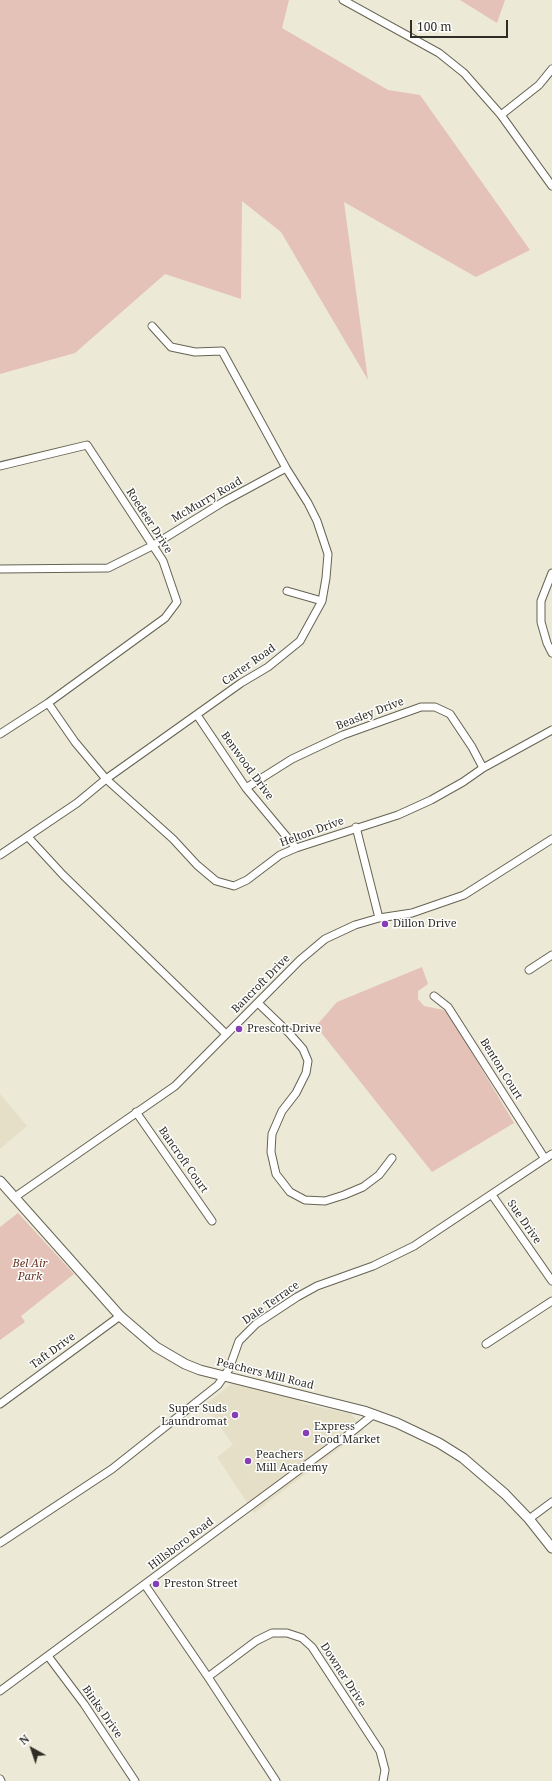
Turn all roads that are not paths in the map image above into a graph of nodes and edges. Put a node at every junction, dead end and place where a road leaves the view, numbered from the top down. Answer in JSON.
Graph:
{"nodes":[{"id":1,"x":343,"y":0,"type":"edge"},
{"id":2,"x":552,"y":69,"type":"edge"},
{"id":3,"x":501,"y":115,"type":"junction"},
{"id":4,"x":552,"y":186,"type":"edge"},
{"id":5,"x":152,"y":326,"type":"dead end"},
{"id":6,"x":0,"y":466,"type":"edge"},
{"id":7,"x":286,"y":468,"type":"junction"},
{"id":8,"x":152,"y":546,"type":"junction"},
{"id":9,"x":0,"y":569,"type":"edge"},
{"id":10,"x":552,"y":573,"type":"edge"},
{"id":11,"x":287,"y":591,"type":"dead end"},
{"id":12,"x":322,"y":601,"type":"junction"},
{"id":13,"x":552,"y":653,"type":"edge"},
{"id":14,"x":48,"y":703,"type":"junction"},
{"id":15,"x":197,"y":715,"type":"junction"},
{"id":16,"x":552,"y":730,"type":"edge"},
{"id":17,"x":0,"y":734,"type":"edge"},
{"id":18,"x":484,"y":768,"type":"junction"},
{"id":19,"x":106,"y":779,"type":"junction"},
{"id":20,"x":246,"y":788,"type":"junction"},
{"id":21,"x":356,"y":828,"type":"junction"},
{"id":22,"x":28,"y":837,"type":"junction"},
{"id":23,"x":552,"y":839,"type":"edge"},
{"id":24,"x":296,"y":848,"type":"junction"},
{"id":25,"x":0,"y":856,"type":"edge"},
{"id":26,"x":379,"y":918,"type":"junction"},
{"id":27,"x":552,"y":955,"type":"edge"},
{"id":28,"x":529,"y":970,"type":"dead end"},
{"id":29,"x":434,"y":996,"type":"dead end"},
{"id":30,"x":258,"y":1003,"type":"junction"},
{"id":31,"x":226,"y":1034,"type":"junction"},
{"id":32,"x":136,"y":1112,"type":"junction"},
{"id":33,"x":552,"y":1154,"type":"edge"},
{"id":34,"x":392,"y":1158,"type":"dead end"},
{"id":35,"x":545,"y":1159,"type":"junction"},
{"id":36,"x":0,"y":1181,"type":"edge"},
{"id":37,"x":492,"y":1195,"type":"junction"},
{"id":38,"x":15,"y":1197,"type":"junction"},
{"id":39,"x":212,"y":1221,"type":"dead end"},
{"id":40,"x":552,"y":1281,"type":"edge"},
{"id":41,"x":552,"y":1301,"type":"edge"},
{"id":42,"x":120,"y":1316,"type":"junction"},
{"id":43,"x":486,"y":1344,"type":"dead end"},
{"id":44,"x":225,"y":1377,"type":"junction"},
{"id":45,"x":0,"y":1404,"type":"edge"},
{"id":46,"x":374,"y":1414,"type":"junction"},
{"id":47,"x":552,"y":1502,"type":"edge"},
{"id":48,"x":529,"y":1519,"type":"junction"},
{"id":49,"x":0,"y":1543,"type":"edge"},
{"id":50,"x":552,"y":1548,"type":"edge"},
{"id":51,"x":145,"y":1585,"type":"junction"},
{"id":52,"x":48,"y":1656,"type":"junction"},
{"id":53,"x":208,"y":1677,"type":"junction"},
{"id":54,"x":0,"y":1691,"type":"edge"},
{"id":55,"x":135,"y":1781,"type":"edge"},
{"id":56,"x":276,"y":1781,"type":"edge"},
{"id":57,"x":383,"y":1781,"type":"edge"}],
"edges":[{"from":1,"to":3,"type":"street"},
{"from":2,"to":3,"type":"street"},
{"from":3,"to":4,"type":"street"},
{"from":5,"to":7,"type":"street","name":"Carter Road"},
{"from":6,"to":8,"type":"street","name":"Roedeer Drive"},
{"from":7,"to":8,"type":"street","name":"McMurry Road"},
{"from":7,"to":12,"type":"street","name":"Carter Road"},
{"from":8,"to":9,"type":"street","name":"McMurry Road"},
{"from":8,"to":14,"type":"street","name":"Roedeer Drive"},
{"from":10,"to":13,"type":"street"},
{"from":11,"to":12,"type":"street"},
{"from":12,"to":15,"type":"street","name":"Carter Road"},
{"from":14,"to":17,"type":"street","name":"Roedeer Drive"},
{"from":14,"to":19,"type":"street","name":"Helton Drive"},
{"from":15,"to":19,"type":"street","name":"Carter Road"},
{"from":15,"to":20,"type":"street","name":"Benwood Drive"},
{"from":16,"to":18,"type":"street","name":"Helton Drive"},
{"from":18,"to":20,"type":"street","name":"Beasley Drive"},
{"from":18,"to":21,"type":"street","name":"Helton Drive"},
{"from":19,"to":22,"type":"street","name":"Carter Road"},
{"from":19,"to":24,"type":"street","name":"Helton Drive"},
{"from":20,"to":24,"type":"street","name":"Benwood Drive"},
{"from":21,"to":24,"type":"street","name":"Helton Drive"},
{"from":21,"to":26,"type":"street"},
{"from":22,"to":25,"type":"street","name":"Carter Road"},
{"from":22,"to":31,"type":"street"},
{"from":23,"to":26,"type":"street","name":"Bancroft Drive"},
{"from":26,"to":30,"type":"street","name":"Bancroft Drive"},
{"from":27,"to":28,"type":"street"},
{"from":29,"to":35,"type":"street","name":"Benton Court"},
{"from":30,"to":31,"type":"street","name":"Bancroft Drive"},
{"from":30,"to":34,"type":"street"},
{"from":31,"to":32,"type":"street","name":"Bancroft Drive"},
{"from":32,"to":38,"type":"street","name":"Bancroft Drive"},
{"from":32,"to":39,"type":"street","name":"Bancroft Court"},
{"from":33,"to":35,"type":"street","name":"Dale Terrace"},
{"from":35,"to":37,"type":"street","name":"Dale Terrace"},
{"from":36,"to":38,"type":"main road","name":"Peachers Mill Road"},
{"from":37,"to":40,"type":"street","name":"Sue Drive"},
{"from":37,"to":44,"type":"street","name":"Dale Terrace"},
{"from":38,"to":42,"type":"main road","name":"Peachers Mill Road"},
{"from":41,"to":43,"type":"street"},
{"from":42,"to":44,"type":"main road","name":"Peachers Mill Road"},
{"from":42,"to":45,"type":"street","name":"Taft Drive"},
{"from":44,"to":46,"type":"main road","name":"Peachers Mill Road"},
{"from":44,"to":49,"type":"street","name":"Dale Terrace"},
{"from":46,"to":48,"type":"main road","name":"Peachers Mill Road"},
{"from":46,"to":51,"type":"street","name":"Hillsboro Road"},
{"from":47,"to":48,"type":"street"},
{"from":48,"to":50,"type":"main road","name":"Peachers Mill Road"},
{"from":51,"to":52,"type":"street","name":"Hillsboro Road"},
{"from":51,"to":53,"type":"street"},
{"from":52,"to":54,"type":"street","name":"Hillsboro Road"},
{"from":52,"to":55,"type":"street","name":"Binks Drive"},
{"from":53,"to":56,"type":"street"},
{"from":53,"to":57,"type":"street","name":"Downer Drive"}]}
